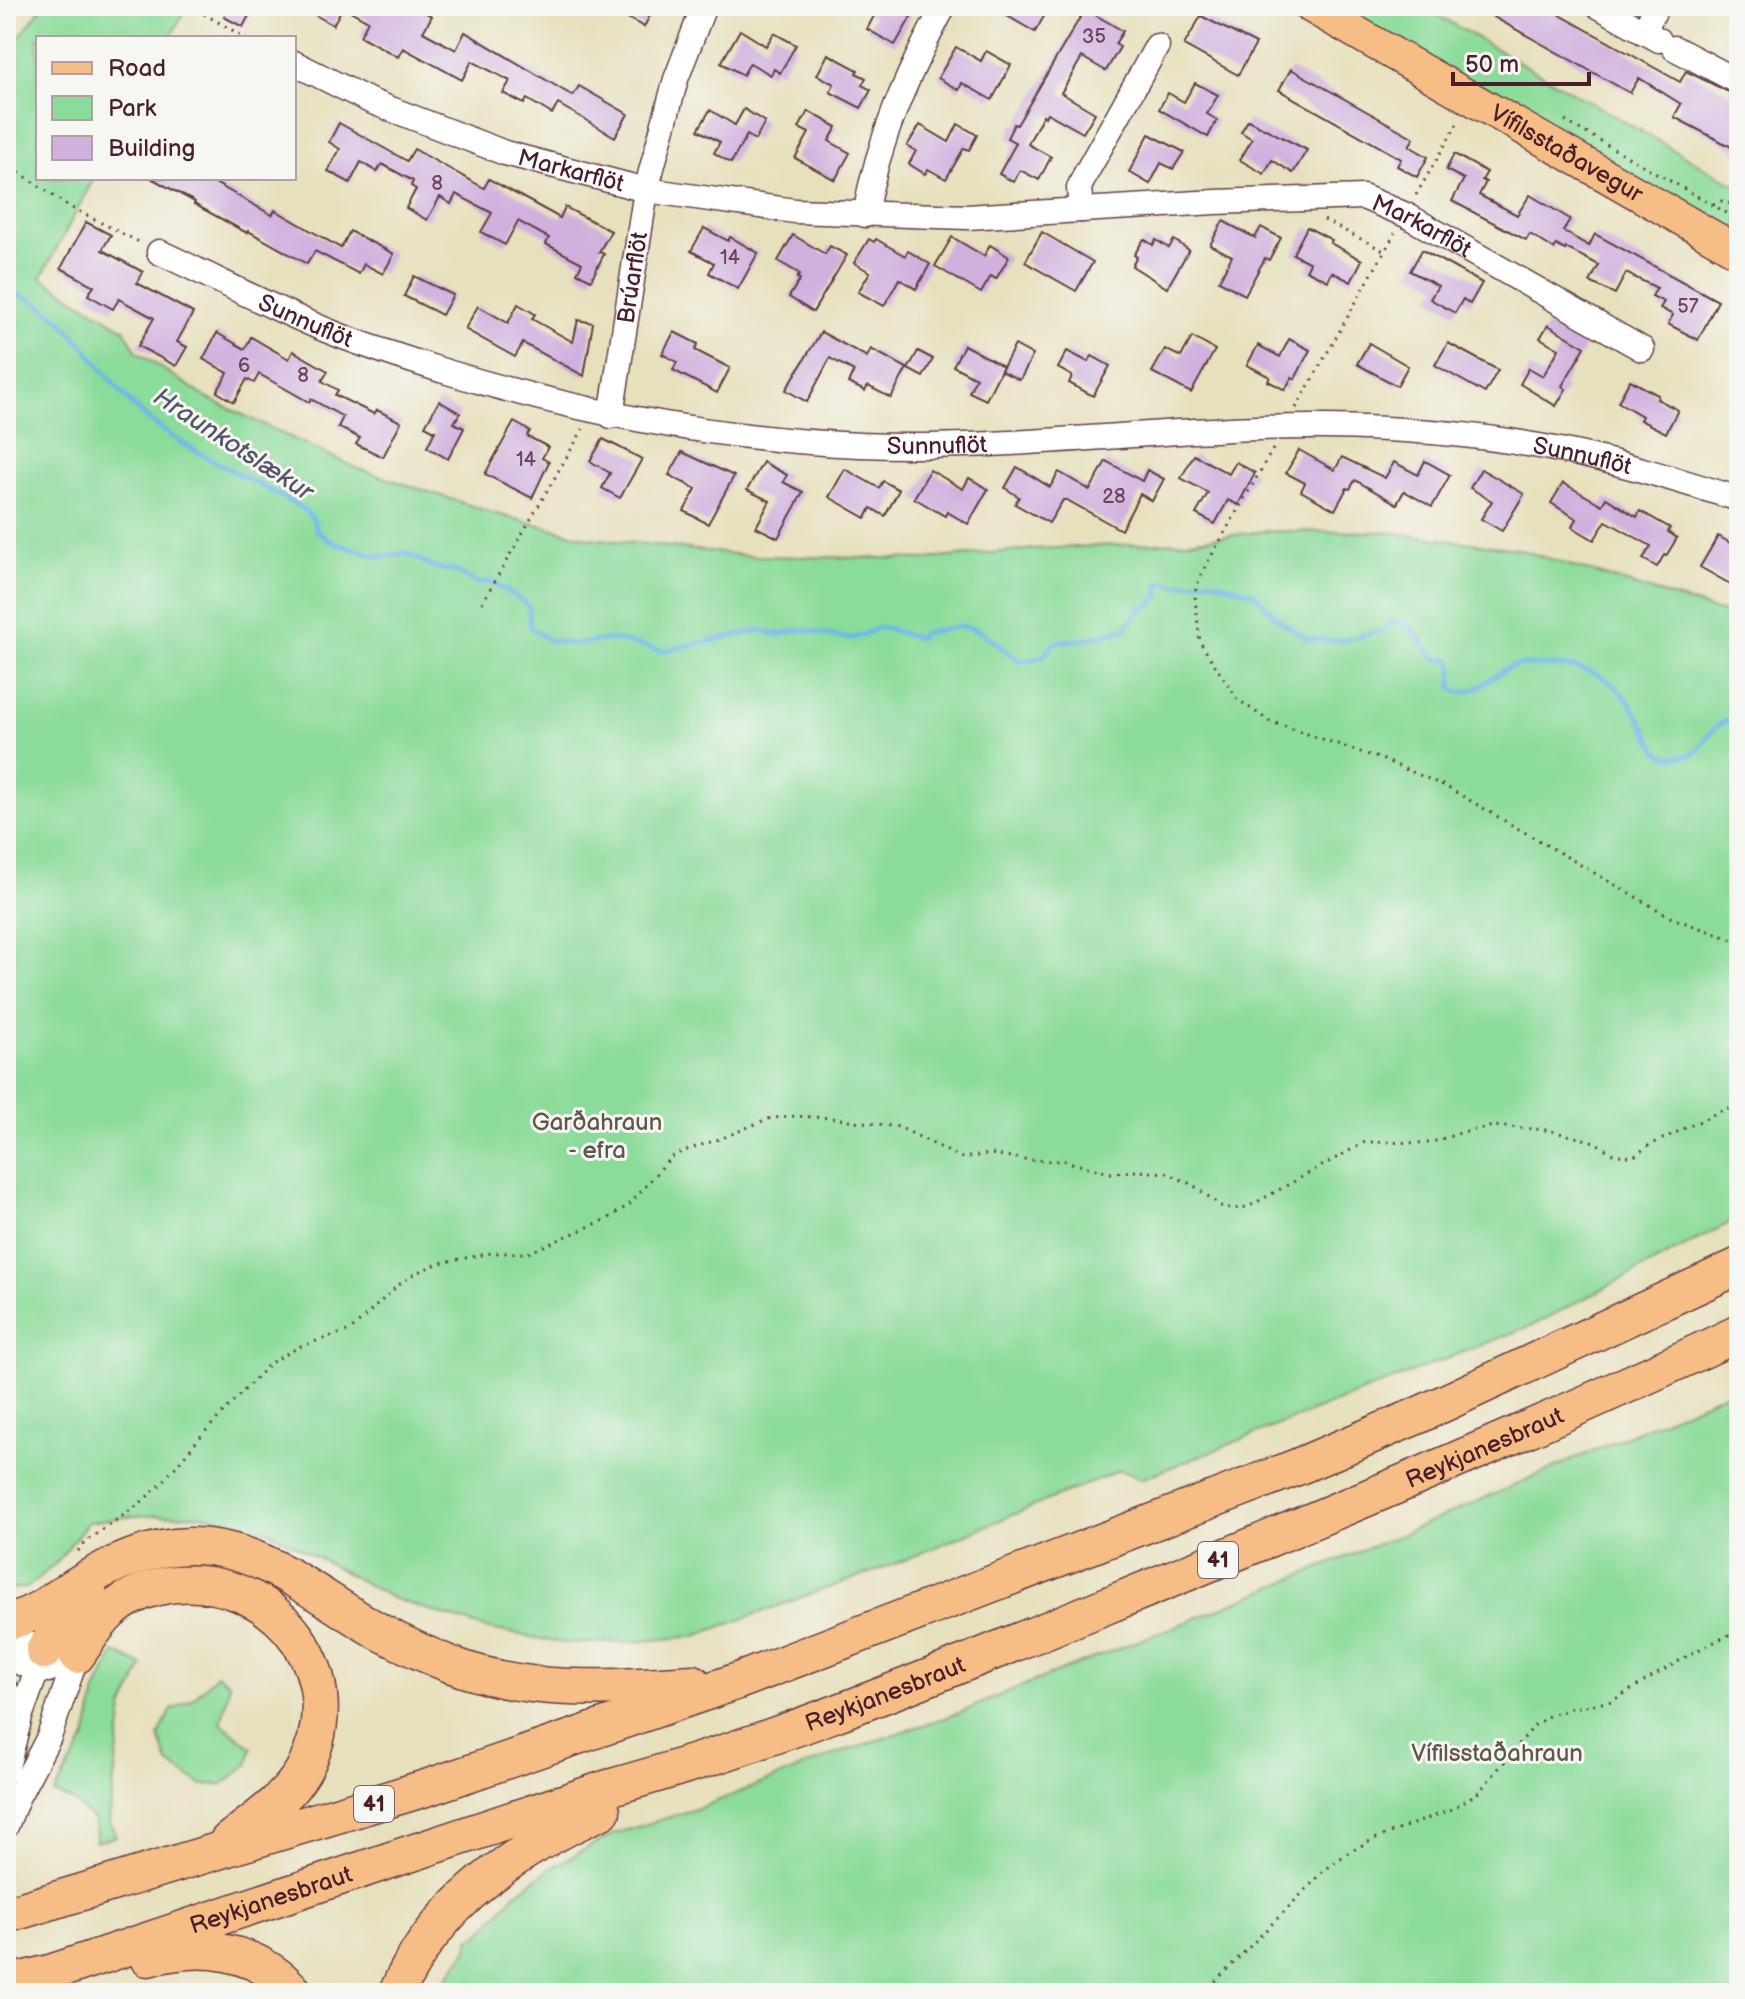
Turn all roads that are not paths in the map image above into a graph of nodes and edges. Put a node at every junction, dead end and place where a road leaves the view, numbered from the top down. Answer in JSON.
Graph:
{"nodes":[{"id":1,"x":704,"y":6,"type":"edge"},
{"id":2,"x":944,"y":6,"type":"edge"},
{"id":3,"x":1310,"y":6,"type":"edge"},
{"id":4,"x":1598,"y":6,"type":"edge"},
{"id":5,"x":1657,"y":6,"type":"edge"},
{"id":6,"x":1659,"y":40,"type":"junction"},
{"id":7,"x":1157,"y":46,"type":"dead end"},
{"id":8,"x":296,"y":64,"type":"edge"},
{"id":9,"x":1739,"y":82,"type":"edge"},
{"id":10,"x":646,"y":190,"type":"junction"},
{"id":11,"x":1081,"y":210,"type":"junction"},
{"id":12,"x":865,"y":215,"type":"junction"},
{"id":13,"x":159,"y":252,"type":"road end"},
{"id":14,"x":1739,"y":252,"type":"edge"},
{"id":15,"x":1642,"y":349,"type":"dead end"},
{"id":16,"x":600,"y":413,"type":"junction"},
{"id":17,"x":1739,"y":499,"type":"edge"},
{"id":18,"x":1739,"y":1266,"type":"edge"},
{"id":19,"x":1739,"y":1333,"type":"edge"},
{"id":20,"x":91,"y":1561,"type":"junction"},
{"id":21,"x":6,"y":1622,"type":"edge"},
{"id":22,"x":6,"y":1634,"type":"edge"},
{"id":23,"x":6,"y":1657,"type":"edge"},
{"id":24,"x":57,"y":1665,"type":"junction"},
{"id":25,"x":738,"y":1681,"type":"junction"},
{"id":26,"x":6,"y":1690,"type":"edge"},
{"id":27,"x":12,"y":1744,"type":"junction"},
{"id":28,"x":688,"y":1766,"type":"junction"},
{"id":29,"x":6,"y":1771,"type":"edge"},
{"id":30,"x":6,"y":1826,"type":"edge"},
{"id":31,"x":211,"y":1853,"type":"junction"},
{"id":32,"x":6,"y":1915,"type":"edge"},
{"id":33,"x":6,"y":1984,"type":"edge"},
{"id":34,"x":20,"y":1993,"type":"edge"},
{"id":35,"x":295,"y":1993,"type":"edge"},
{"id":36,"x":397,"y":1993,"type":"edge"}],
"edges":[{"from":1,"to":10,"type":"street","name":"Brúarflöt"},
{"from":2,"to":12,"type":"street"},
{"from":3,"to":14,"type":"main road","name":"Vífilsstaðavegur"},
{"from":4,"to":6,"type":"street"},
{"from":5,"to":6,"type":"street"},
{"from":6,"to":9,"type":"street"},
{"from":7,"to":11,"type":"street"},
{"from":8,"to":10,"type":"street","name":"Markarflöt"},
{"from":10,"to":12,"type":"street","name":"Markarflöt"},
{"from":10,"to":16,"type":"street","name":"Brúarflöt"},
{"from":11,"to":12,"type":"street","name":"Markarflöt"},
{"from":11,"to":15,"type":"street","name":"Markarflöt"},
{"from":13,"to":16,"type":"street","name":"Sunnuflöt"},
{"from":16,"to":17,"type":"street","name":"Sunnuflöt"},
{"from":18,"to":25,"type":"highway","number":"41"},
{"from":19,"to":28,"type":"highway","name":"Reykjanesbraut","number":"41"},
{"from":20,"to":21,"type":"highway"},
{"from":20,"to":24,"type":"highway"},
{"from":20,"to":25,"type":"highway"},
{"from":22,"to":24,"type":"street"},
{"from":23,"to":24,"type":"street"},
{"from":24,"to":27,"type":"street"},
{"from":24,"to":30,"type":"street"},
{"from":24,"to":31,"type":"highway"},
{"from":25,"to":31,"type":"highway","number":"41"},
{"from":26,"to":27,"type":"street"},
{"from":27,"to":29,"type":"street"},
{"from":28,"to":33,"type":"highway","name":"Reykjanesbraut","number":"41"},
{"from":28,"to":36,"type":"highway"},
{"from":31,"to":32,"type":"highway","number":"41"},
{"from":34,"to":35,"type":"highway"}]}
